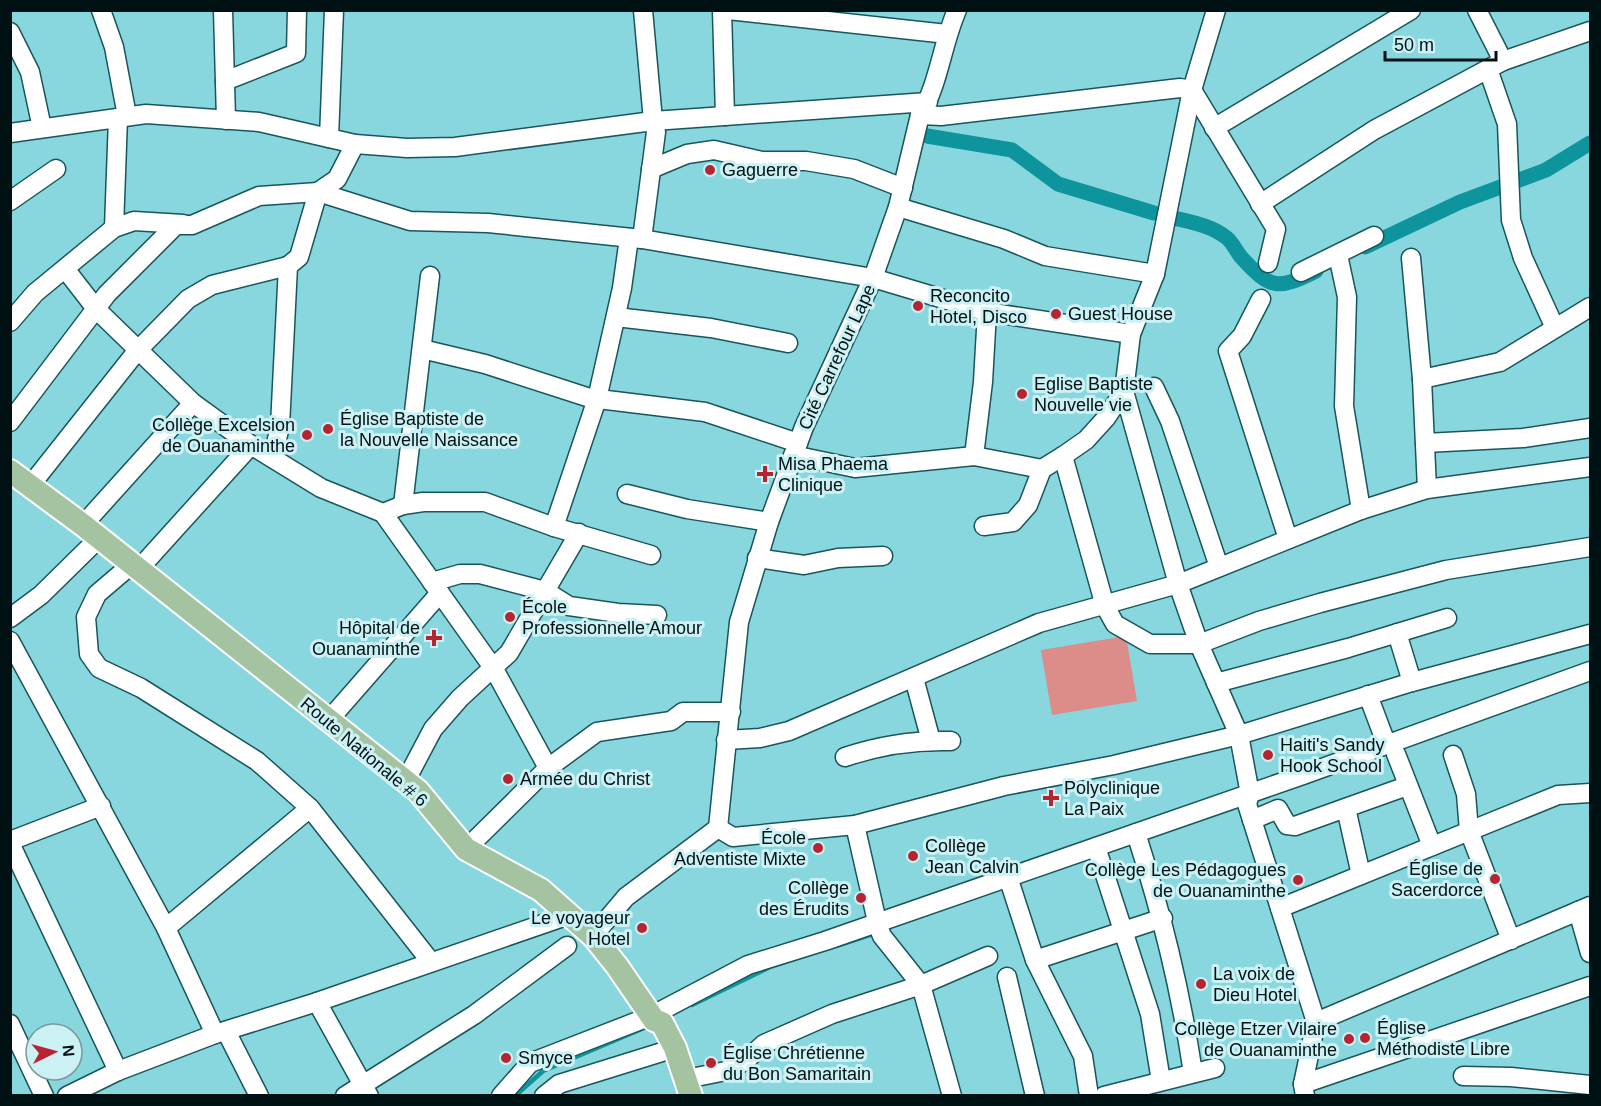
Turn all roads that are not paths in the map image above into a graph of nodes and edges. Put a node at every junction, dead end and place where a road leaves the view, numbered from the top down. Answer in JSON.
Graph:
{"nodes":[{"id":1,"x":101,"y":10,"type":"edge"},
{"id":2,"x":223,"y":10,"type":"edge"},
{"id":3,"x":297,"y":10,"type":"edge"},
{"id":4,"x":334,"y":10,"type":"edge"},
{"id":5,"x":643,"y":10,"type":"edge"},
{"id":6,"x":723,"y":10,"type":"edge"},
{"id":7,"x":729,"y":10,"type":"edge"},
{"id":8,"x":957,"y":10,"type":"edge"},
{"id":9,"x":1216,"y":10,"type":"edge"},
{"id":10,"x":1411,"y":10,"type":"edge"},
{"id":11,"x":1477,"y":10,"type":"edge"},
{"id":12,"x":1590,"y":31,"type":"edge"},
{"id":13,"x":10,"y":32,"type":"edge"},
{"id":14,"x":946,"y":34,"type":"junction"},
{"id":15,"x":1495,"y":65,"type":"junction"},
{"id":16,"x":225,"y":81,"type":"junction"},
{"id":17,"x":1191,"y":90,"type":"junction"},
{"id":18,"x":924,"y":108,"type":"junction"},
{"id":19,"x":725,"y":116,"type":"junction"},
{"id":20,"x":123,"y":117,"type":"junction"},
{"id":21,"x":226,"y":120,"type":"junction"},
{"id":22,"x":653,"y":121,"type":"junction"},
{"id":23,"x":42,"y":128,"type":"junction"},
{"id":24,"x":1214,"y":128,"type":"junction"},
{"id":25,"x":10,"y":133,"type":"edge"},
{"id":26,"x":329,"y":138,"type":"junction"},
{"id":27,"x":355,"y":144,"type":"junction"},
{"id":28,"x":56,"y":169,"type":"dead end"},
{"id":29,"x":651,"y":169,"type":"junction"},
{"id":30,"x":903,"y":188,"type":"junction"},
{"id":31,"x":318,"y":192,"type":"junction"},
{"id":32,"x":10,"y":201,"type":"edge"},
{"id":33,"x":1260,"y":204,"type":"junction"},
{"id":34,"x":898,"y":207,"type":"junction"},
{"id":35,"x":192,"y":225,"type":"junction"},
{"id":36,"x":114,"y":228,"type":"junction"},
{"id":37,"x":1374,"y":236,"type":"dead end"},
{"id":38,"x":635,"y":239,"type":"junction"},
{"id":39,"x":1339,"y":258,"type":"junction"},
{"id":40,"x":1411,"y":258,"type":"dead end"},
{"id":41,"x":1268,"y":263,"type":"dead end"},
{"id":42,"x":288,"y":266,"type":"junction"},
{"id":43,"x":66,"y":270,"type":"junction"},
{"id":44,"x":1301,"y":272,"type":"dead end"},
{"id":45,"x":1155,"y":274,"type":"junction"},
{"id":46,"x":430,"y":276,"type":"dead end"},
{"id":47,"x":873,"y":278,"type":"junction"},
{"id":48,"x":1261,"y":299,"type":"dead end"},
{"id":49,"x":1590,"y":307,"type":"edge"},
{"id":50,"x":97,"y":310,"type":"junction"},
{"id":51,"x":987,"y":312,"type":"junction"},
{"id":52,"x":616,"y":317,"type":"junction"},
{"id":53,"x":10,"y":322,"type":"edge"},
{"id":54,"x":1555,"y":328,"type":"junction"},
{"id":55,"x":1131,"y":334,"type":"junction"},
{"id":56,"x":788,"y":343,"type":"dead end"},
{"id":57,"x":422,"y":349,"type":"junction"},
{"id":58,"x":137,"y":351,"type":"junction"},
{"id":59,"x":1422,"y":379,"type":"junction"},
{"id":60,"x":1154,"y":387,"type":"dead end"},
{"id":61,"x":1124,"y":391,"type":"junction"},
{"id":62,"x":597,"y":399,"type":"junction"},
{"id":63,"x":193,"y":403,"type":"junction"},
{"id":64,"x":10,"y":422,"type":"edge"},
{"id":65,"x":1590,"y":428,"type":"edge"},
{"id":66,"x":1425,"y":443,"type":"junction"},
{"id":67,"x":251,"y":445,"type":"junction"},
{"id":68,"x":795,"y":449,"type":"junction"},
{"id":69,"x":974,"y":456,"type":"junction"},
{"id":70,"x":1063,"y":456,"type":"junction"},
{"id":71,"x":273,"y":457,"type":"junction"},
{"id":72,"x":1590,"y":466,"type":"edge"},
{"id":73,"x":1042,"y":470,"type":"junction"},
{"id":74,"x":10,"y":471,"type":"edge"},
{"id":75,"x":30,"y":486,"type":"junction"},
{"id":76,"x":1427,"y":489,"type":"junction"},
{"id":77,"x":627,"y":494,"type":"dead end"},
{"id":78,"x":403,"y":505,"type":"junction"},
{"id":79,"x":1361,"y":510,"type":"junction"},
{"id":80,"x":383,"y":513,"type":"junction"},
{"id":81,"x":769,"y":522,"type":"junction"},
{"id":82,"x":984,"y":526,"type":"dead end"},
{"id":83,"x":554,"y":527,"type":"junction"},
{"id":84,"x":91,"y":532,"type":"junction"},
{"id":85,"x":579,"y":533,"type":"junction"},
{"id":86,"x":1288,"y":539,"type":"junction"},
{"id":87,"x":1590,"y":548,"type":"edge"},
{"id":88,"x":651,"y":555,"type":"dead end"},
{"id":89,"x":883,"y":556,"type":"dead end"},
{"id":90,"x":757,"y":558,"type":"junction"},
{"id":91,"x":1219,"y":567,"type":"junction"},
{"id":92,"x":134,"y":568,"type":"junction"},
{"id":93,"x":1178,"y":584,"type":"junction"},
{"id":94,"x":436,"y":588,"type":"junction"},
{"id":95,"x":545,"y":591,"type":"junction"},
{"id":96,"x":1105,"y":606,"type":"junction"},
{"id":97,"x":657,"y":615,"type":"dead end"},
{"id":98,"x":10,"y":618,"type":"edge"},
{"id":99,"x":1447,"y":618,"type":"dead end"},
{"id":100,"x":1397,"y":633,"type":"junction"},
{"id":101,"x":1590,"y":634,"type":"edge"},
{"id":102,"x":10,"y":640,"type":"edge"},
{"id":103,"x":1199,"y":644,"type":"junction"},
{"id":104,"x":494,"y":669,"type":"junction"},
{"id":105,"x":1590,"y":671,"type":"edge"},
{"id":106,"x":914,"y":678,"type":"junction"},
{"id":107,"x":1412,"y":682,"type":"junction"},
{"id":108,"x":1216,"y":683,"type":"junction"},
{"id":109,"x":1368,"y":695,"type":"junction"},
{"id":110,"x":731,"y":712,"type":"junction"},
{"id":111,"x":328,"y":720,"type":"junction"},
{"id":112,"x":1239,"y":735,"type":"junction"},
{"id":113,"x":726,"y":740,"type":"junction"},
{"id":114,"x":931,"y":741,"type":"junction"},
{"id":115,"x":951,"y":741,"type":"dead end"},
{"id":116,"x":1391,"y":749,"type":"junction"},
{"id":117,"x":1453,"y":755,"type":"dead end"},
{"id":118,"x":845,"y":757,"type":"dead end"},
{"id":119,"x":548,"y":768,"type":"junction"},
{"id":120,"x":405,"y":782,"type":"junction"},
{"id":121,"x":1407,"y":786,"type":"junction"},
{"id":122,"x":1590,"y":793,"type":"edge"},
{"id":123,"x":1250,"y":803,"type":"junction"},
{"id":124,"x":101,"y":806,"type":"junction"},
{"id":125,"x":310,"y":808,"type":"junction"},
{"id":126,"x":1346,"y":808,"type":"junction"},
{"id":127,"x":855,"y":825,"type":"junction"},
{"id":128,"x":718,"y":828,"type":"junction"},
{"id":129,"x":1469,"y":831,"type":"junction"},
{"id":130,"x":1136,"y":833,"type":"junction"},
{"id":131,"x":10,"y":842,"type":"edge"},
{"id":132,"x":1432,"y":846,"type":"junction"},
{"id":133,"x":1095,"y":847,"type":"junction"},
{"id":134,"x":466,"y":849,"type":"junction"},
{"id":135,"x":1361,"y":875,"type":"junction"},
{"id":136,"x":1008,"y":877,"type":"junction"},
{"id":137,"x":1280,"y":908,"type":"junction"},
{"id":138,"x":1584,"y":908,"type":"edge"},
{"id":139,"x":569,"y":915,"type":"junction"},
{"id":140,"x":1163,"y":918,"type":"junction"},
{"id":141,"x":166,"y":928,"type":"junction"},
{"id":142,"x":879,"y":928,"type":"junction"},
{"id":143,"x":1124,"y":931,"type":"junction"},
{"id":144,"x":593,"y":936,"type":"junction"},
{"id":145,"x":1511,"y":940,"type":"junction"},
{"id":146,"x":567,"y":946,"type":"dead end"},
{"id":147,"x":1590,"y":953,"type":"edge"},
{"id":148,"x":988,"y":956,"type":"dead end"},
{"id":149,"x":1035,"y":960,"type":"junction"},
{"id":150,"x":431,"y":962,"type":"junction"},
{"id":151,"x":1007,"y":977,"type":"dead end"},
{"id":152,"x":921,"y":985,"type":"junction"},
{"id":153,"x":1590,"y":986,"type":"edge"},
{"id":154,"x":317,"y":1002,"type":"junction"},
{"id":155,"x":656,"y":1020,"type":"junction"},
{"id":156,"x":1316,"y":1022,"type":"junction"},
{"id":157,"x":10,"y":1024,"type":"edge"},
{"id":158,"x":221,"y":1032,"type":"junction"},
{"id":159,"x":675,"y":1048,"type":"junction"},
{"id":160,"x":1215,"y":1068,"type":"dead end"},
{"id":161,"x":118,"y":1071,"type":"junction"},
{"id":162,"x":1193,"y":1073,"type":"junction"},
{"id":163,"x":1463,"y":1076,"type":"dead end"},
{"id":164,"x":1161,"y":1081,"type":"junction"},
{"id":165,"x":1590,"y":1085,"type":"edge"},
{"id":166,"x":688,"y":1087,"type":"edge"},
{"id":167,"x":366,"y":1090,"type":"edge"},
{"id":168,"x":1304,"y":1090,"type":"edge"},
{"id":169,"x":255,"y":1094,"type":"edge"},
{"id":170,"x":44,"y":1095,"type":"edge"},
{"id":171,"x":66,"y":1095,"type":"edge"},
{"id":172,"x":345,"y":1095,"type":"edge"},
{"id":173,"x":501,"y":1095,"type":"edge"},
{"id":174,"x":544,"y":1095,"type":"edge"},
{"id":175,"x":952,"y":1095,"type":"edge"},
{"id":176,"x":1035,"y":1095,"type":"edge"},
{"id":177,"x":1089,"y":1095,"type":"edge"},
{"id":178,"x":1104,"y":1095,"type":"edge"}],
"edges":[{"from":1,"to":20,"type":"street"},
{"from":2,"to":16,"type":"street"},
{"from":3,"to":16,"type":"street"},
{"from":4,"to":26,"type":"street"},
{"from":5,"to":22,"type":"street"},
{"from":6,"to":19,"type":"street"},
{"from":7,"to":14,"type":"street"},
{"from":8,"to":14,"type":"street","name":"Cité Carrefour Lape"},
{"from":9,"to":17,"type":"street"},
{"from":10,"to":24,"type":"street"},
{"from":11,"to":15,"type":"street"},
{"from":12,"to":15,"type":"street"},
{"from":13,"to":23,"type":"street"},
{"from":14,"to":18,"type":"street","name":"Cité Carrefour Lape"},
{"from":15,"to":33,"type":"street"},
{"from":15,"to":54,"type":"street"},
{"from":16,"to":21,"type":"street"},
{"from":17,"to":18,"type":"street"},
{"from":17,"to":24,"type":"street"},
{"from":17,"to":45,"type":"street"},
{"from":18,"to":19,"type":"street"},
{"from":18,"to":30,"type":"street","name":"Cité Carrefour Lape"},
{"from":19,"to":22,"type":"street"},
{"from":20,"to":21,"type":"street"},
{"from":20,"to":23,"type":"street"},
{"from":20,"to":36,"type":"street"},
{"from":21,"to":26,"type":"street"},
{"from":22,"to":27,"type":"street"},
{"from":22,"to":29,"type":"street"},
{"from":23,"to":25,"type":"street"},
{"from":24,"to":33,"type":"street"},
{"from":26,"to":27,"type":"street"},
{"from":27,"to":31,"type":"street"},
{"from":28,"to":32,"type":"street"},
{"from":29,"to":30,"type":"street"},
{"from":29,"to":38,"type":"street"},
{"from":30,"to":34,"type":"street","name":"Cité Carrefour Lape"},
{"from":31,"to":35,"type":"street"},
{"from":31,"to":38,"type":"street"},
{"from":31,"to":42,"type":"street"},
{"from":33,"to":41,"type":"street"},
{"from":34,"to":45,"type":"street"},
{"from":34,"to":47,"type":"street","name":"Cité Carrefour Lape"},
{"from":35,"to":36,"type":"street"},
{"from":35,"to":50,"type":"street"},
{"from":36,"to":43,"type":"street"},
{"from":37,"to":39,"type":"street"},
{"from":38,"to":47,"type":"street"},
{"from":38,"to":52,"type":"street"},
{"from":39,"to":44,"type":"street"},
{"from":39,"to":79,"type":"street"},
{"from":40,"to":59,"type":"street"},
{"from":42,"to":58,"type":"street"},
{"from":42,"to":71,"type":"street"},
{"from":43,"to":50,"type":"street"},
{"from":43,"to":53,"type":"street"},
{"from":45,"to":55,"type":"street"},
{"from":46,"to":57,"type":"street"},
{"from":47,"to":51,"type":"street"},
{"from":47,"to":68,"type":"street","name":"Cité Carrefour Lape"},
{"from":48,"to":86,"type":"street"},
{"from":49,"to":54,"type":"street"},
{"from":50,"to":58,"type":"street"},
{"from":50,"to":64,"type":"street"},
{"from":51,"to":55,"type":"street"},
{"from":51,"to":69,"type":"street"},
{"from":52,"to":56,"type":"street"},
{"from":52,"to":62,"type":"street"},
{"from":54,"to":59,"type":"street"},
{"from":55,"to":61,"type":"street"},
{"from":57,"to":62,"type":"street"},
{"from":57,"to":78,"type":"street"},
{"from":58,"to":63,"type":"street"},
{"from":58,"to":75,"type":"street"},
{"from":59,"to":66,"type":"street"},
{"from":60,"to":91,"type":"street"},
{"from":61,"to":70,"type":"street"},
{"from":61,"to":93,"type":"street"},
{"from":62,"to":68,"type":"street"},
{"from":62,"to":83,"type":"street"},
{"from":63,"to":67,"type":"street"},
{"from":63,"to":84,"type":"street"},
{"from":65,"to":66,"type":"street"},
{"from":66,"to":76,"type":"street"},
{"from":67,"to":71,"type":"street"},
{"from":67,"to":92,"type":"street"},
{"from":68,"to":69,"type":"street"},
{"from":68,"to":81,"type":"street","name":"Cité Carrefour Lape"},
{"from":69,"to":73,"type":"street"},
{"from":70,"to":73,"type":"street"},
{"from":70,"to":96,"type":"street"},
{"from":71,"to":80,"type":"street"},
{"from":72,"to":76,"type":"street"},
{"from":73,"to":82,"type":"street"},
{"from":74,"to":75,"type":"main road","name":"Route Nationale # 6"},
{"from":75,"to":84,"type":"main road","name":"Route Nationale # 6"},
{"from":76,"to":79,"type":"street"},
{"from":77,"to":81,"type":"street"},
{"from":78,"to":80,"type":"street"},
{"from":78,"to":83,"type":"street"},
{"from":79,"to":86,"type":"street"},
{"from":80,"to":94,"type":"street"},
{"from":81,"to":90,"type":"street","name":"Cité Carrefour Lape"},
{"from":83,"to":85,"type":"street"},
{"from":84,"to":92,"type":"main road","name":"Route Nationale # 6"},
{"from":84,"to":98,"type":"street"},
{"from":85,"to":88,"type":"street"},
{"from":85,"to":95,"type":"street"},
{"from":86,"to":91,"type":"street"},
{"from":87,"to":103,"type":"street"},
{"from":89,"to":90,"type":"street"},
{"from":90,"to":110,"type":"street","name":"Cité Carrefour Lape"},
{"from":91,"to":93,"type":"street"},
{"from":92,"to":111,"type":"main road","name":"Route Nationale # 6"},
{"from":92,"to":125,"type":"street"},
{"from":93,"to":96,"type":"street"},
{"from":93,"to":103,"type":"street"},
{"from":94,"to":95,"type":"street"},
{"from":94,"to":104,"type":"street"},
{"from":94,"to":111,"type":"street"},
{"from":95,"to":97,"type":"street"},
{"from":95,"to":104,"type":"street"},
{"from":96,"to":103,"type":"street"},
{"from":96,"to":106,"type":"street"},
{"from":99,"to":100,"type":"street"},
{"from":100,"to":107,"type":"street"},
{"from":100,"to":108,"type":"street"},
{"from":101,"to":107,"type":"street"},
{"from":102,"to":124,"type":"street"},
{"from":103,"to":108,"type":"street"},
{"from":104,"to":119,"type":"street"},
{"from":104,"to":120,"type":"street"},
{"from":105,"to":116,"type":"street"},
{"from":106,"to":113,"type":"street"},
{"from":106,"to":114,"type":"street"},
{"from":107,"to":109,"type":"street"},
{"from":108,"to":112,"type":"street"},
{"from":109,"to":112,"type":"street"},
{"from":109,"to":116,"type":"street"},
{"from":110,"to":113,"type":"street","name":"Cité Carrefour Lape"},
{"from":110,"to":119,"type":"street"},
{"from":111,"to":120,"type":"main road","name":"Route Nationale # 6"},
{"from":112,"to":123,"type":"street"},
{"from":112,"to":127,"type":"street"},
{"from":113,"to":128,"type":"street","name":"Cité Carrefour Lape"},
{"from":114,"to":115,"type":"street"},
{"from":114,"to":118,"type":"street"},
{"from":116,"to":121,"type":"street"},
{"from":116,"to":123,"type":"street"},
{"from":117,"to":129,"type":"street"},
{"from":119,"to":134,"type":"street"},
{"from":120,"to":134,"type":"main road","name":"Route Nationale # 6"},
{"from":121,"to":126,"type":"street"},
{"from":121,"to":132,"type":"street"},
{"from":122,"to":129,"type":"street"},
{"from":123,"to":126,"type":"street"},
{"from":123,"to":130,"type":"street"},
{"from":123,"to":137,"type":"street"},
{"from":124,"to":131,"type":"street"},
{"from":124,"to":141,"type":"street"},
{"from":125,"to":141,"type":"street"},
{"from":125,"to":150,"type":"street"},
{"from":126,"to":135,"type":"street"},
{"from":127,"to":128,"type":"street"},
{"from":127,"to":142,"type":"street"},
{"from":128,"to":144,"type":"street"},
{"from":129,"to":132,"type":"street"},
{"from":129,"to":145,"type":"street"},
{"from":130,"to":133,"type":"street"},
{"from":130,"to":140,"type":"street"},
{"from":131,"to":161,"type":"street"},
{"from":132,"to":135,"type":"street"},
{"from":133,"to":136,"type":"street"},
{"from":133,"to":143,"type":"street"},
{"from":134,"to":139,"type":"main road","name":"Route Nationale # 6"},
{"from":135,"to":137,"type":"street"},
{"from":136,"to":142,"type":"street"},
{"from":136,"to":149,"type":"street"},
{"from":137,"to":156,"type":"street"},
{"from":138,"to":145,"type":"street"},
{"from":138,"to":147,"type":"street"},
{"from":139,"to":144,"type":"main road","name":"Route Nationale # 6"},
{"from":139,"to":150,"type":"street"},
{"from":140,"to":143,"type":"street"},
{"from":140,"to":162,"type":"street"},
{"from":141,"to":158,"type":"street"},
{"from":142,"to":152,"type":"street"},
{"from":142,"to":155,"type":"street"},
{"from":143,"to":149,"type":"street"},
{"from":143,"to":164,"type":"street"},
{"from":144,"to":155,"type":"main road","name":"Route Nationale # 6"},
{"from":145,"to":156,"type":"street"},
{"from":146,"to":167,"type":"street"},
{"from":148,"to":152,"type":"street"},
{"from":149,"to":177,"type":"street"},
{"from":150,"to":154,"type":"street"},
{"from":151,"to":176,"type":"street"},
{"from":152,"to":166,"type":"street"},
{"from":152,"to":175,"type":"street"},
{"from":153,"to":168,"type":"street"},
{"from":154,"to":158,"type":"street"},
{"from":154,"to":167,"type":"street"},
{"from":155,"to":159,"type":"main road","name":"Route Nationale # 6"},
{"from":155,"to":173,"type":"street"},
{"from":156,"to":168,"type":"street"},
{"from":157,"to":170,"type":"street"},
{"from":158,"to":161,"type":"street"},
{"from":158,"to":169,"type":"street"},
{"from":159,"to":166,"type":"main road","name":"Route Nationale # 6"},
{"from":159,"to":174,"type":"street"},
{"from":160,"to":162,"type":"street"},
{"from":161,"to":171,"type":"street"},
{"from":162,"to":164,"type":"street"},
{"from":163,"to":165,"type":"street"},
{"from":164,"to":178,"type":"street"},
{"from":167,"to":172,"type":"street"}]}
